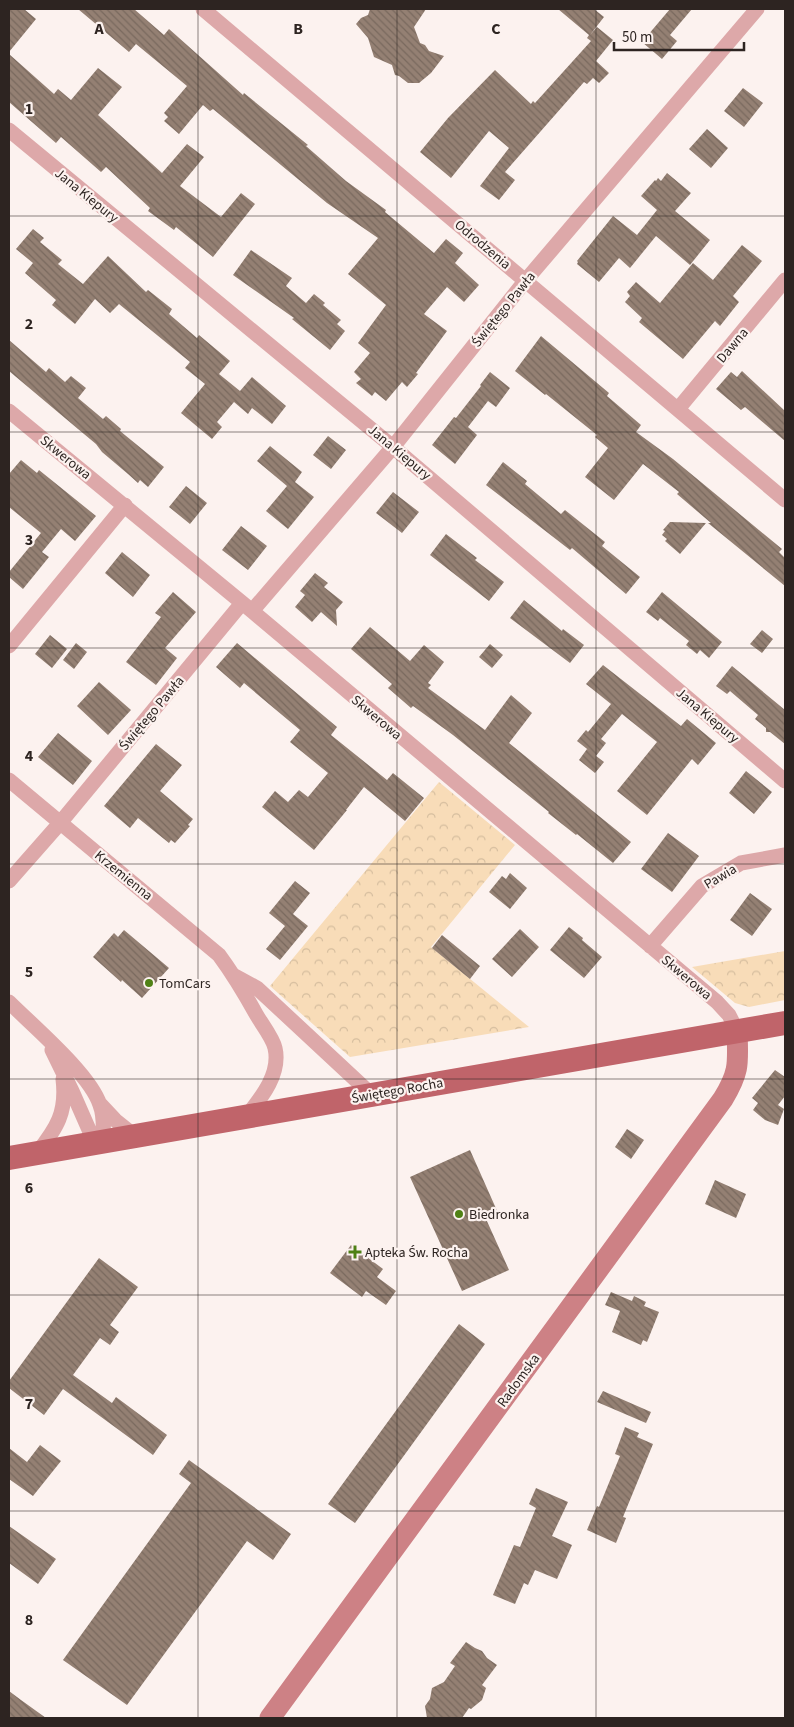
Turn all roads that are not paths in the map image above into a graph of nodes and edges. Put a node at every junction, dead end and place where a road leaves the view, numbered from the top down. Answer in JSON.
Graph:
{"nodes":[{"id":1,"x":203,"y":9,"type":"edge"},
{"id":2,"x":752,"y":11,"type":"edge"},
{"id":3,"x":9,"y":130,"type":"edge"},
{"id":4,"x":526,"y":280,"type":"junction"},
{"id":5,"x":785,"y":280,"type":"edge"},
{"id":6,"x":678,"y":409,"type":"junction"},
{"id":7,"x":9,"y":410,"type":"edge"},
{"id":8,"x":393,"y":447,"type":"junction"},
{"id":9,"x":785,"y":500,"type":"edge"},
{"id":10,"x":125,"y":505,"type":"junction"},
{"id":11,"x":247,"y":607,"type":"junction"},
{"id":12,"x":9,"y":646,"type":"edge"},
{"id":13,"x":9,"y":780,"type":"edge"},
{"id":14,"x":785,"y":781,"type":"edge"},
{"id":15,"x":60,"y":822,"type":"junction"},
{"id":16,"x":785,"y":854,"type":"edge"},
{"id":17,"x":9,"y":881,"type":"edge"},
{"id":18,"x":650,"y":946,"type":"junction"},
{"id":19,"x":234,"y":976,"type":"junction"},
{"id":20,"x":9,"y":1002,"type":"edge"},
{"id":21,"x":785,"y":1023,"type":"edge"},
{"id":22,"x":737,"y":1031,"type":"junction"},
{"id":23,"x":45,"y":1038,"type":"junction"},
{"id":24,"x":62,"y":1070,"type":"junction"},
{"id":25,"x":372,"y":1095,"type":"junction"},
{"id":26,"x":100,"y":1104,"type":"junction"},
{"id":27,"x":246,"y":1117,"type":"junction"},
{"id":28,"x":135,"y":1136,"type":"junction"},
{"id":29,"x":100,"y":1143,"type":"junction"},
{"id":30,"x":37,"y":1154,"type":"junction"},
{"id":31,"x":9,"y":1158,"type":"edge"},
{"id":32,"x":270,"y":1718,"type":"edge"}],
"edges":[{"from":1,"to":4,"type":"street","name":"Odrodzenia"},
{"from":2,"to":4,"type":"street","name":"Świętego Pawła"},
{"from":3,"to":8,"type":"street","name":"Jana Kiepury"},
{"from":4,"to":6,"type":"street","name":"Odrodzenia"},
{"from":4,"to":8,"type":"street","name":"Świętego Pawła"},
{"from":5,"to":6,"type":"street","name":"Dawna"},
{"from":6,"to":9,"type":"street","name":"Odrodzenia"},
{"from":7,"to":10,"type":"street","name":"Skwerowa"},
{"from":8,"to":11,"type":"street","name":"Świętego Pawła"},
{"from":8,"to":14,"type":"street","name":"Jana Kiepury"},
{"from":10,"to":11,"type":"street","name":"Skwerowa"},
{"from":10,"to":12,"type":"street"},
{"from":11,"to":15,"type":"street","name":"Świętego Pawła"},
{"from":11,"to":18,"type":"street","name":"Skwerowa"},
{"from":13,"to":15,"type":"street","name":"Krzemienna"},
{"from":15,"to":17,"type":"street","name":"Świętego Pawła"},
{"from":15,"to":19,"type":"street","name":"Krzemienna"},
{"from":16,"to":18,"type":"street","name":"Pawia"},
{"from":18,"to":22,"type":"street","name":"Skwerowa"},
{"from":19,"to":25,"type":"street","name":"Krzemienna"},
{"from":19,"to":27,"type":"street","name":"Krzemienna"},
{"from":20,"to":23,"type":"street"},
{"from":21,"to":22,"type":"main road","name":"Świętego Rocha"},
{"from":22,"to":25,"type":"main road","name":"Świętego Rocha"},
{"from":22,"to":32,"type":"street","name":"Radomska"},
{"from":23,"to":24,"type":"street"},
{"from":23,"to":26,"type":"street"},
{"from":24,"to":29,"type":"street"},
{"from":24,"to":30,"type":"street"},
{"from":25,"to":27,"type":"main road","name":"Świętego Rocha"},
{"from":26,"to":28,"type":"street"},
{"from":26,"to":29,"type":"street"},
{"from":27,"to":28,"type":"main road","name":"Świętego Rocha"},
{"from":28,"to":29,"type":"main road","name":"Świętego Rocha"},
{"from":29,"to":30,"type":"main road","name":"Świętego Rocha"},
{"from":30,"to":31,"type":"main road","name":"Świętego Rocha"}]}
